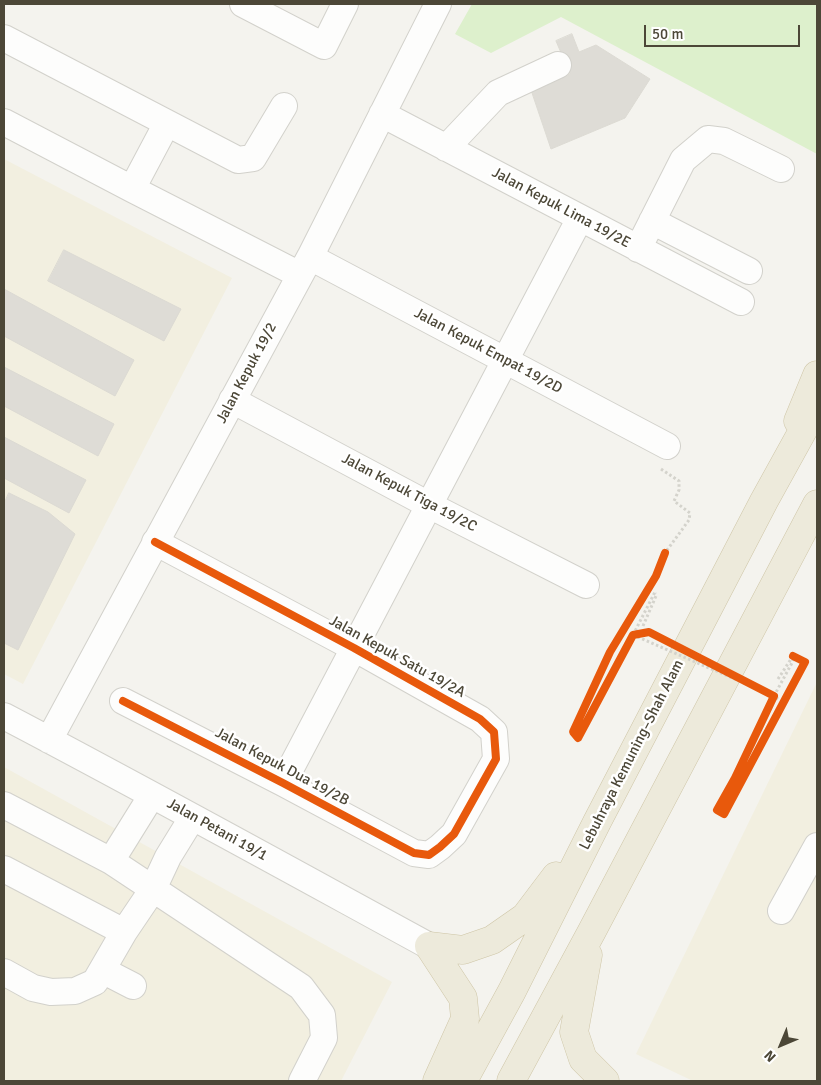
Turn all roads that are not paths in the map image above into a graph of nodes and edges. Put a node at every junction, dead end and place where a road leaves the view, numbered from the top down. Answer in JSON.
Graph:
{"nodes":[{"id":1,"x":243,"y":4,"type":"edge"},
{"id":2,"x":344,"y":4,"type":"edge"},
{"id":3,"x":438,"y":4,"type":"edge"},
{"id":4,"x":4,"y":38,"type":"edge"},
{"id":5,"x":558,"y":65,"type":"dead end"},
{"id":6,"x":284,"y":106,"type":"dead end"},
{"id":7,"x":382,"y":114,"type":"junction"},
{"id":8,"x":4,"y":122,"type":"edge"},
{"id":9,"x":168,"y":123,"type":"junction"},
{"id":10,"x":446,"y":148,"type":"junction"},
{"id":11,"x":781,"y":169,"type":"dead end"},
{"id":12,"x":132,"y":189,"type":"junction"},
{"id":13,"x":580,"y":218,"type":"junction"},
{"id":14,"x":652,"y":221,"type":"junction"},
{"id":15,"x":638,"y":249,"type":"junction"},
{"id":16,"x":305,"y":266,"type":"junction"},
{"id":17,"x":750,"y":271,"type":"dead end"},
{"id":18,"x":740,"y":302,"type":"dead end"},
{"id":19,"x":505,"y":360,"type":"junction"},
{"id":20,"x":817,"y":375,"type":"edge"},
{"id":21,"x":232,"y":400,"type":"junction"},
{"id":22,"x":817,"y":405,"type":"edge"},
{"id":23,"x":667,"y":446,"type":"road end"},
{"id":24,"x":764,"y":501,"type":"junction"},
{"id":25,"x":429,"y":504,"type":"junction"},
{"id":26,"x":817,"y":504,"type":"edge"},
{"id":27,"x":155,"y":542,"type":"junction"},
{"id":28,"x":586,"y":586,"type":"dead end"},
{"id":29,"x":354,"y":648,"type":"junction"},
{"id":30,"x":123,"y":701,"type":"dead end"},
{"id":31,"x":4,"y":716,"type":"edge"},
{"id":32,"x":48,"y":740,"type":"junction"},
{"id":33,"x":283,"y":783,"type":"junction"},
{"id":34,"x":152,"y":795,"type":"junction"},
{"id":35,"x":4,"y":805,"type":"edge"},
{"id":36,"x":192,"y":818,"type":"junction"},
{"id":37,"x":597,"y":822,"type":"junction"},
{"id":38,"x":817,"y":846,"type":"edge"},
{"id":39,"x":429,"y":855,"type":"joint"},
{"id":40,"x":111,"y":861,"type":"junction"},
{"id":41,"x":4,"y":869,"type":"edge"},
{"id":42,"x":153,"y":889,"type":"junction"},
{"id":43,"x":781,"y":911,"type":"dead end"},
{"id":44,"x":592,"y":931,"type":"junction"},
{"id":45,"x":124,"y":932,"type":"junction"},
{"id":46,"x":429,"y":946,"type":"junction"},
{"id":47,"x":102,"y":970,"type":"junction"},
{"id":48,"x":4,"y":972,"type":"edge"},
{"id":49,"x":133,"y":986,"type":"dead end"},
{"id":50,"x":302,"y":1081,"type":"edge"},
{"id":51,"x":437,"y":1081,"type":"edge"},
{"id":52,"x":463,"y":1081,"type":"edge"},
{"id":53,"x":511,"y":1081,"type":"edge"},
{"id":54,"x":604,"y":1081,"type":"edge"}],
"edges":[{"from":1,"to":2,"type":"street"},
{"from":3,"to":7,"type":"street","name":"Jalan Kepuk 19/2"},
{"from":4,"to":9,"type":"street"},
{"from":5,"to":10,"type":"street"},
{"from":6,"to":9,"type":"street"},
{"from":7,"to":10,"type":"street","name":"Jalan Kepuk Lima 19/2E"},
{"from":7,"to":16,"type":"street","name":"Jalan Kepuk 19/2"},
{"from":8,"to":12,"type":"street","name":"Jalan Kepuk Empat 19/2D"},
{"from":9,"to":12,"type":"street"},
{"from":10,"to":13,"type":"street","name":"Jalan Kepuk Lima 19/2E"},
{"from":11,"to":14,"type":"street"},
{"from":12,"to":16,"type":"street","name":"Jalan Kepuk Empat 19/2D"},
{"from":13,"to":15,"type":"street","name":"Jalan Kepuk Lima 19/2E"},
{"from":13,"to":19,"type":"street"},
{"from":14,"to":15,"type":"street"},
{"from":14,"to":17,"type":"street"},
{"from":15,"to":18,"type":"street","name":"Jalan Kepuk Lima 19/2E"},
{"from":16,"to":19,"type":"street","name":"Jalan Kepuk Empat 19/2D"},
{"from":16,"to":21,"type":"street","name":"Jalan Kepuk 19/2"},
{"from":19,"to":23,"type":"street","name":"Jalan Kepuk Empat 19/2D"},
{"from":19,"to":25,"type":"street"},
{"from":20,"to":24,"type":"highway"},
{"from":21,"to":25,"type":"street","name":"Jalan Kepuk Tiga 19/2C"},
{"from":21,"to":27,"type":"street","name":"Jalan Kepuk 19/2"},
{"from":22,"to":24,"type":"highway","name":"Lebuhraya Kemuning–Shah Alam"},
{"from":24,"to":37,"type":"highway","name":"Lebuhraya Kemuning–Shah Alam"},
{"from":25,"to":28,"type":"street","name":"Jalan Kepuk Tiga 19/2C"},
{"from":25,"to":29,"type":"street"},
{"from":26,"to":44,"type":"highway"},
{"from":27,"to":29,"type":"street","name":"Jalan Kepuk Satu 19/2A"},
{"from":27,"to":32,"type":"street","name":"Jalan Kepuk 19/2"},
{"from":29,"to":33,"type":"street"},
{"from":29,"to":39,"type":"street","name":"Jalan Kepuk Satu 19/2A"},
{"from":30,"to":33,"type":"street","name":"Jalan Kepuk Dua 19/2B"},
{"from":31,"to":32,"type":"street","name":"Jalan Petani 19/1"},
{"from":32,"to":34,"type":"street","name":"Jalan Petani 19/1"},
{"from":33,"to":39,"type":"street","name":"Jalan Kepuk Dua 19/2B"},
{"from":34,"to":36,"type":"street","name":"Jalan Petani 19/1"},
{"from":34,"to":40,"type":"street"},
{"from":35,"to":40,"type":"street"},
{"from":36,"to":42,"type":"street"},
{"from":36,"to":46,"type":"street","name":"Jalan Petani 19/1"},
{"from":37,"to":46,"type":"highway"},
{"from":37,"to":52,"type":"highway","name":"Lebuhraya Kemuning–Shah Alam"},
{"from":38,"to":43,"type":"street"},
{"from":40,"to":42,"type":"street"},
{"from":41,"to":45,"type":"street"},
{"from":42,"to":45,"type":"street"},
{"from":42,"to":50,"type":"street"},
{"from":44,"to":53,"type":"highway"},
{"from":44,"to":54,"type":"highway"},
{"from":45,"to":47,"type":"street"},
{"from":46,"to":51,"type":"highway"},
{"from":47,"to":48,"type":"street"},
{"from":47,"to":49,"type":"street"}]}
